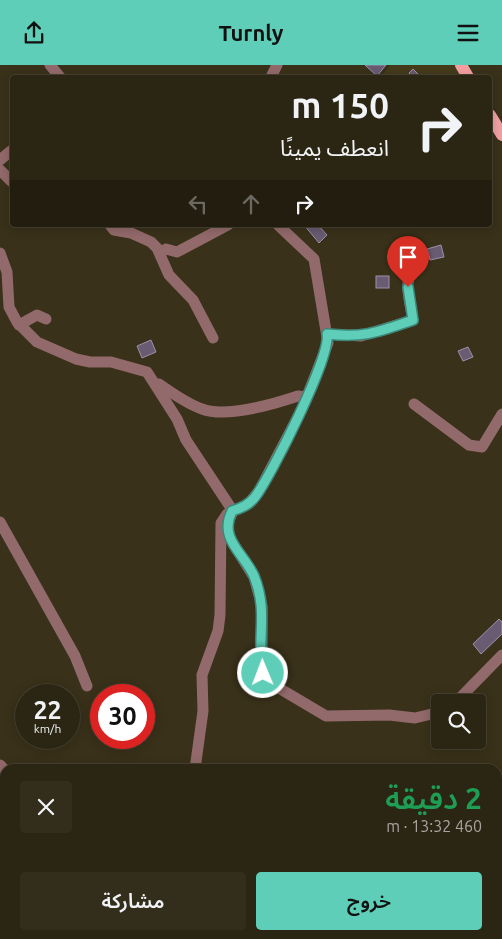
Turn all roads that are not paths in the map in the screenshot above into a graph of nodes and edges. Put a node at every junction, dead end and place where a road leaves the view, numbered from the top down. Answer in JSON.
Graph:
{"nodes":[{"id":1,"x":50,"y":65,"type":"edge"},
{"id":2,"x":58,"y":75,"type":"edge"},
{"id":3,"x":492,"y":118,"type":"edge"},
{"id":4,"x":502,"y":135,"type":"edge"},
{"id":5,"x":10,"y":152,"type":"edge"},
{"id":6,"x":0,"y":160,"type":"edge"},
{"id":7,"x":0,"y":170,"type":"edge"},
{"id":8,"x":10,"y":180,"type":"edge"},
{"id":9,"x":112,"y":227,"type":"edge"},
{"id":10,"x":224,"y":227,"type":"edge"},
{"id":11,"x":280,"y":227,"type":"edge"},
{"id":12,"x":131,"y":229,"type":"edge"},
{"id":13,"x":0,"y":253,"type":"edge"},
{"id":14,"x":160,"y":253,"type":"junction"},
{"id":15,"x":420,"y":262,"type":"dead end"},
{"id":16,"x":46,"y":319,"type":"dead end"},
{"id":17,"x":19,"y":325,"type":"junction"},
{"id":18,"x":327,"y":334,"type":"junction"},
{"id":19,"x":213,"y":338,"type":"dead end"},
{"id":20,"x":155,"y":381,"type":"junction"},
{"id":21,"x":307,"y":397,"type":"junction"},
{"id":22,"x":414,"y":404,"type":"dead end"},
{"id":23,"x":502,"y":415,"type":"edge"},
{"id":24,"x":232,"y":511,"type":"junction"},
{"id":25,"x":0,"y":522,"type":"edge"},
{"id":26,"x":502,"y":655,"type":"edge"},
{"id":27,"x":87,"y":687,"type":"dead end"},
{"id":28,"x":464,"y":694,"type":"edge"},
{"id":29,"x":431,"y":715,"type":"edge"},
{"id":30,"x":196,"y":764,"type":"edge"}],
"edges":[{"from":1,"to":2,"type":"street"},
{"from":3,"to":4,"type":"main road"},
{"from":5,"to":6,"type":"street"},
{"from":7,"to":8,"type":"street"},
{"from":9,"to":12,"type":"street"},
{"from":10,"to":14,"type":"street"},
{"from":11,"to":18,"type":"street"},
{"from":12,"to":14,"type":"street"},
{"from":13,"to":17,"type":"street"},
{"from":14,"to":19,"type":"street"},
{"from":15,"to":18,"type":"street"},
{"from":16,"to":17,"type":"street"},
{"from":17,"to":20,"type":"street"},
{"from":18,"to":21,"type":"street"},
{"from":20,"to":21,"type":"street"},
{"from":20,"to":24,"type":"street"},
{"from":21,"to":24,"type":"street"},
{"from":22,"to":23,"type":"street"},
{"from":24,"to":29,"type":"street"},
{"from":24,"to":30,"type":"street"},
{"from":25,"to":27,"type":"street"},
{"from":26,"to":28,"type":"street"}]}
